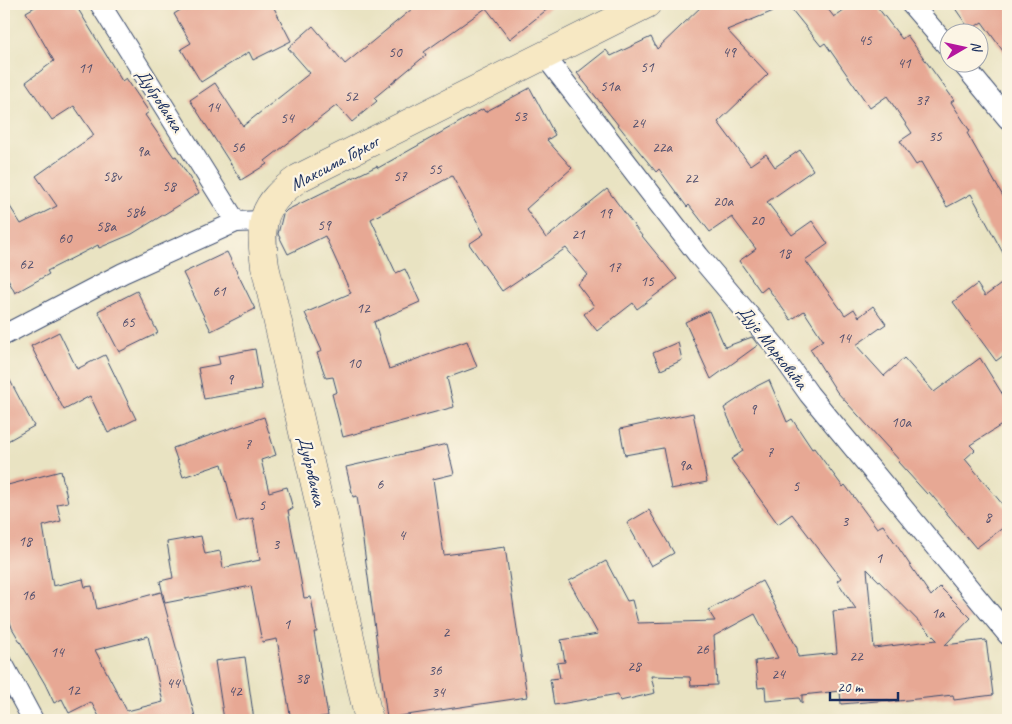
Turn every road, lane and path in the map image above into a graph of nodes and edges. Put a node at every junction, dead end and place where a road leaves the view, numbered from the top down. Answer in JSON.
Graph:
{"nodes":[{"id":1,"x":100,"y":4,"type":"edge"},
{"id":2,"x":647,"y":4,"type":"edge"},
{"id":3,"x":911,"y":4,"type":"edge"},
{"id":4,"x":940,"y":37,"type":"edge"},
{"id":5,"x":544,"y":55,"type":"junction"},
{"id":6,"x":968,"y":72,"type":"edge"},
{"id":7,"x":1008,"y":120,"type":"edge"},
{"id":8,"x":263,"y":221,"type":"junction"},
{"id":9,"x":236,"y":222,"type":"junction"},
{"id":10,"x":4,"y":335,"type":"edge"},
{"id":11,"x":1008,"y":635,"type":"edge"},
{"id":12,"x":4,"y":666,"type":"edge"},
{"id":13,"x":33,"y":720,"type":"edge"},
{"id":14,"x":369,"y":720,"type":"edge"}],
"edges":[{"from":1,"to":9,"type":"street","name":"Дубровачка"},
{"from":2,"to":5,"type":"street","name":"Максима Горког"},
{"from":3,"to":4,"type":"street"},
{"from":5,"to":8,"type":"street","name":"Максима Горког"},
{"from":5,"to":11,"type":"street","name":"Дује Марковића"},
{"from":6,"to":7,"type":"street"},
{"from":8,"to":9,"type":"street"},
{"from":8,"to":14,"type":"street","name":"Дубровачка"},
{"from":9,"to":10,"type":"street"},
{"from":12,"to":13,"type":"street"}]}
